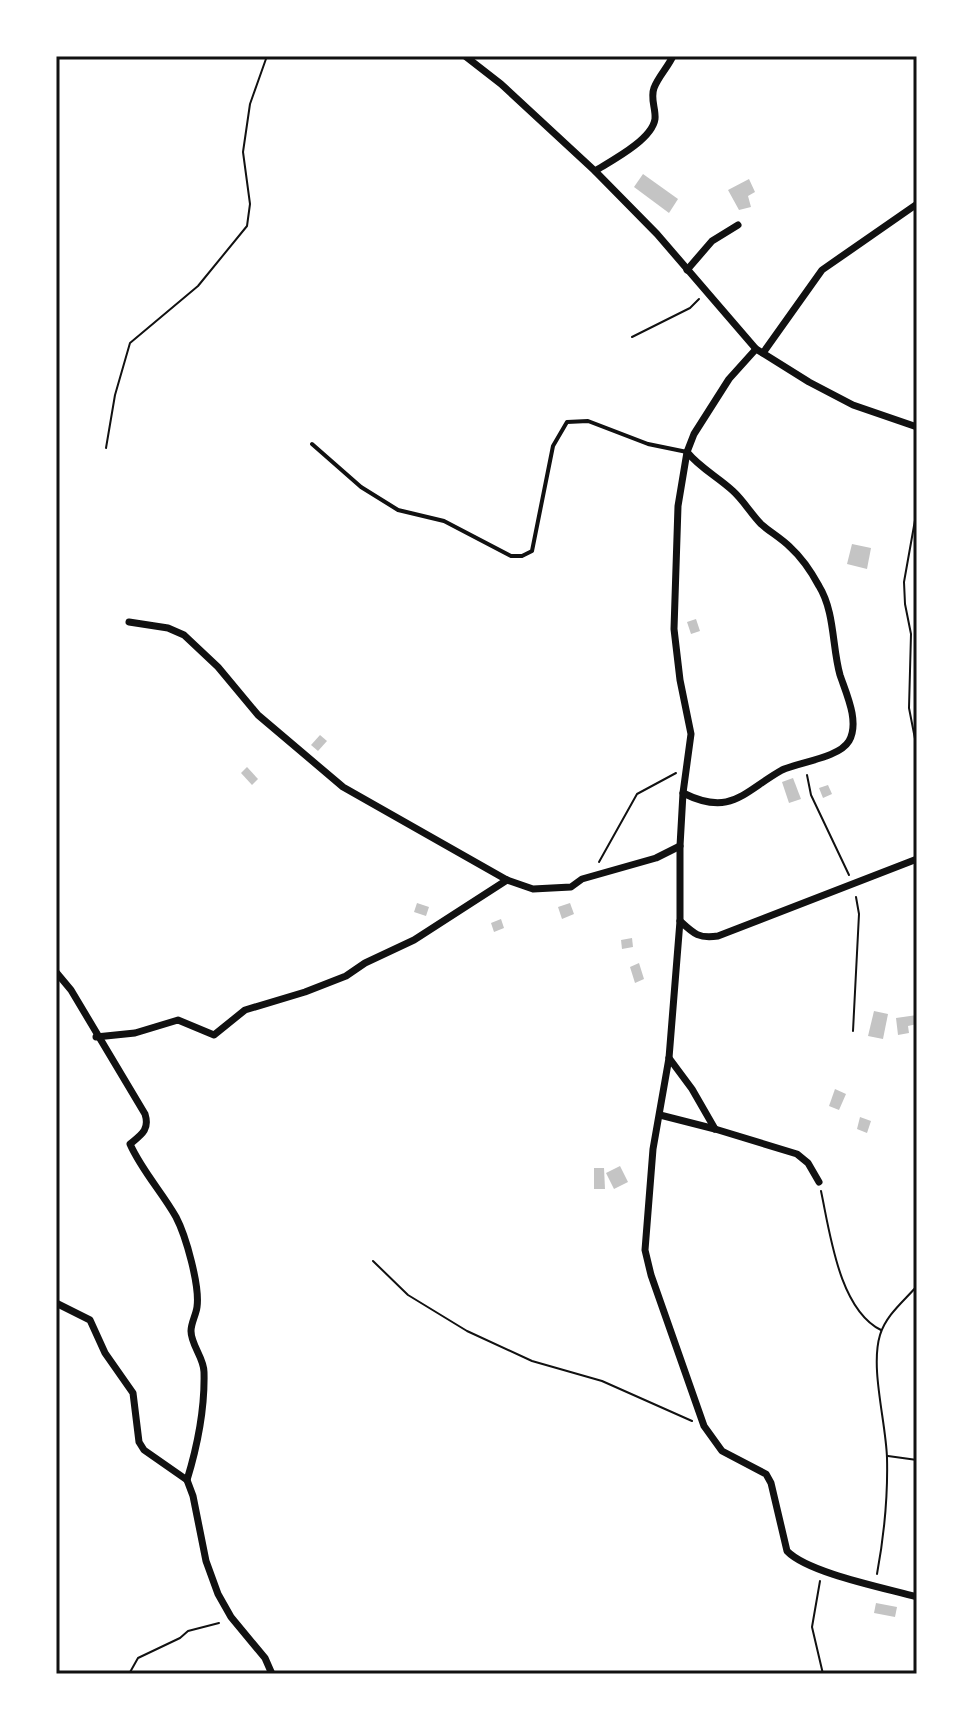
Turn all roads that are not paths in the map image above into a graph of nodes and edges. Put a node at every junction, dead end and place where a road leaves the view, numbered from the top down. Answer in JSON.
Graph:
{"nodes":[{"id":1,"x":465,"y":56,"type":"edge"},
{"id":2,"x":673,"y":56,"type":"edge"},
{"id":3,"x":595,"y":171,"type":"junction"},
{"id":4,"x":917,"y":204,"type":"edge"},
{"id":5,"x":738,"y":225,"type":"dead end"},
{"id":6,"x":687,"y":270,"type":"junction"},
{"id":7,"x":760,"y":351,"type":"junction"},
{"id":8,"x":917,"y":427,"type":"edge"},
{"id":9,"x":312,"y":444,"type":"dead end"},
{"id":10,"x":687,"y":452,"type":"junction"},
{"id":11,"x":129,"y":622,"type":"dead end"},
{"id":12,"x":683,"y":793,"type":"junction"},
{"id":13,"x":680,"y":846,"type":"junction"},
{"id":14,"x":917,"y":859,"type":"edge"},
{"id":15,"x":507,"y":880,"type":"junction"},
{"id":16,"x":680,"y":921,"type":"junction"},
{"id":17,"x":56,"y":972,"type":"edge"},
{"id":18,"x":96,"y":1037,"type":"junction"},
{"id":19,"x":669,"y":1058,"type":"junction"},
{"id":20,"x":660,"y":1115,"type":"junction"},
{"id":21,"x":715,"y":1129,"type":"junction"},
{"id":22,"x":819,"y":1182,"type":"road end"},
{"id":23,"x":56,"y":1303,"type":"edge"},
{"id":24,"x":187,"y":1480,"type":"junction"},
{"id":25,"x":917,"y":1597,"type":"edge"},
{"id":26,"x":272,"y":1674,"type":"edge"}],
"edges":[{"from":1,"to":3,"type":"street"},
{"from":2,"to":3,"type":"street"},
{"from":3,"to":6,"type":"street"},
{"from":4,"to":7,"type":"street"},
{"from":5,"to":6,"type":"street"},
{"from":6,"to":7,"type":"street"},
{"from":7,"to":8,"type":"street"},
{"from":7,"to":10,"type":"street"},
{"from":9,"to":10,"type":"lane"},
{"from":10,"to":12,"type":"street"},
{"from":10,"to":12,"type":"street"},
{"from":11,"to":15,"type":"street"},
{"from":12,"to":13,"type":"street"},
{"from":13,"to":15,"type":"street"},
{"from":13,"to":16,"type":"street"},
{"from":14,"to":16,"type":"street"},
{"from":15,"to":18,"type":"street"},
{"from":16,"to":19,"type":"street"},
{"from":17,"to":18,"type":"street"},
{"from":18,"to":24,"type":"street"},
{"from":19,"to":20,"type":"street"},
{"from":19,"to":21,"type":"street"},
{"from":20,"to":21,"type":"street"},
{"from":20,"to":25,"type":"street"},
{"from":21,"to":22,"type":"street"},
{"from":23,"to":24,"type":"street"},
{"from":24,"to":26,"type":"street"}]}
